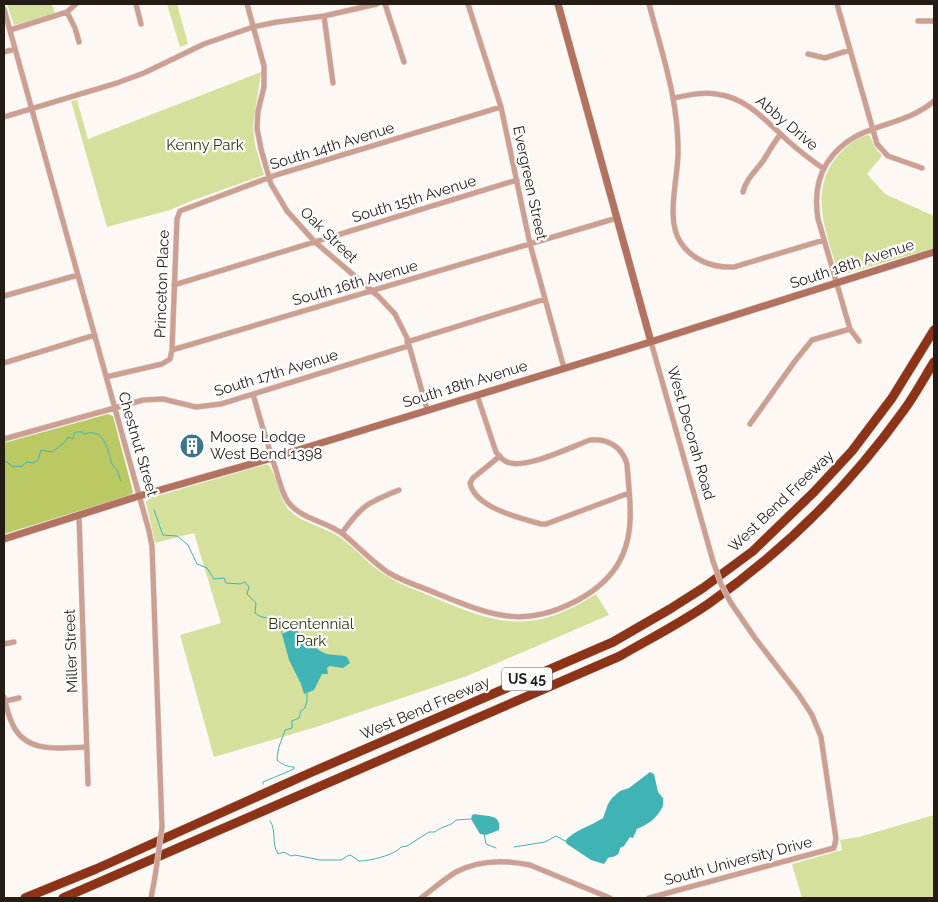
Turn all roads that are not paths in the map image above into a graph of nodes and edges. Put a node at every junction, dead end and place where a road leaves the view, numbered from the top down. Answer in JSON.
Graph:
{"nodes":[{"id":1,"x":76,"y":4,"type":"edge"},
{"id":2,"x":136,"y":4,"type":"edge"},
{"id":3,"x":247,"y":4,"type":"edge"},
{"id":4,"x":377,"y":4,"type":"edge"},
{"id":5,"x":385,"y":4,"type":"edge"},
{"id":6,"x":468,"y":4,"type":"edge"},
{"id":7,"x":558,"y":4,"type":"edge"},
{"id":8,"x":649,"y":4,"type":"edge"},
{"id":9,"x":837,"y":4,"type":"edge"},
{"id":10,"x":4,"y":9,"type":"edge"},
{"id":11,"x":67,"y":12,"type":"junction"},
{"id":12,"x":324,"y":16,"type":"junction"},
{"id":13,"x":918,"y":21,"type":"dead end"},
{"id":14,"x":934,"y":21,"type":"edge"},
{"id":15,"x":141,"y":24,"type":"dead end"},
{"id":16,"x":253,"y":27,"type":"junction"},
{"id":17,"x":10,"y":30,"type":"junction"},
{"id":18,"x":79,"y":42,"type":"dead end"},
{"id":19,"x":15,"y":49,"type":"junction"},
{"id":20,"x":850,"y":50,"type":"junction"},
{"id":21,"x":4,"y":52,"type":"edge"},
{"id":22,"x":808,"y":54,"type":"dead end"},
{"id":23,"x":404,"y":62,"type":"dead end"},
{"id":24,"x":333,"y":83,"type":"dead end"},
{"id":25,"x":674,"y":98,"type":"junction"},
{"id":26,"x":934,"y":102,"type":"edge"},
{"id":27,"x":501,"y":107,"type":"junction"},
{"id":28,"x":32,"y":109,"type":"junction"},
{"id":29,"x":4,"y":117,"type":"edge"},
{"id":30,"x":872,"y":129,"type":"junction"},
{"id":31,"x":781,"y":134,"type":"junction"},
{"id":32,"x":824,"y":168,"type":"junction"},
{"id":33,"x":922,"y":168,"type":"dead end"},
{"id":34,"x":269,"y":178,"type":"junction"},
{"id":35,"x":517,"y":180,"type":"junction"},
{"id":36,"x":743,"y":192,"type":"dead end"},
{"id":37,"x":617,"y":218,"type":"junction"},
{"id":38,"x":177,"y":219,"type":"joint"},
{"id":39,"x":824,"y":240,"type":"junction"},
{"id":40,"x":315,"y":242,"type":"junction"},
{"id":41,"x":530,"y":244,"type":"junction"},
{"id":42,"x":934,"y":252,"type":"edge"},
{"id":43,"x":78,"y":275,"type":"junction"},
{"id":44,"x":836,"y":284,"type":"junction"},
{"id":45,"x":174,"y":285,"type":"junction"},
{"id":46,"x":372,"y":291,"type":"junction"},
{"id":47,"x":4,"y":296,"type":"edge"},
{"id":48,"x":545,"y":299,"type":"junction"},
{"id":49,"x":850,"y":329,"type":"junction"},
{"id":50,"x":934,"y":330,"type":"edge"},
{"id":51,"x":95,"y":335,"type":"junction"},
{"id":52,"x":859,"y":341,"type":"dead end"},
{"id":53,"x":651,"y":342,"type":"junction"},
{"id":54,"x":408,"y":344,"type":"junction"},
{"id":55,"x":172,"y":350,"type":"junction"},
{"id":56,"x":934,"y":362,"type":"edge"},
{"id":57,"x":4,"y":363,"type":"edge"},
{"id":58,"x":564,"y":368,"type":"junction"},
{"id":59,"x":106,"y":377,"type":"junction"},
{"id":60,"x":253,"y":394,"type":"junction"},
{"id":61,"x":477,"y":395,"type":"junction"},
{"id":62,"x":114,"y":408,"type":"junction"},
{"id":63,"x":427,"y":409,"type":"junction"},
{"id":64,"x":750,"y":424,"type":"dead end"},
{"id":65,"x":4,"y":439,"type":"edge"},
{"id":66,"x":500,"y":456,"type":"junction"},
{"id":67,"x":272,"y":458,"type":"junction"},
{"id":68,"x":399,"y":490,"type":"dead end"},
{"id":69,"x":629,"y":493,"type":"junction"},
{"id":70,"x":139,"y":496,"type":"junction"},
{"id":71,"x":79,"y":516,"type":"junction"},
{"id":72,"x":342,"y":533,"type":"junction"},
{"id":73,"x":4,"y":539,"type":"edge"},
{"id":74,"x":14,"y":642,"type":"dead end"},
{"id":75,"x":4,"y":644,"type":"edge"},
{"id":76,"x":18,"y":698,"type":"dead end"},
{"id":77,"x":4,"y":699,"type":"edge"},
{"id":78,"x":87,"y":747,"type":"junction"},
{"id":79,"x":88,"y":784,"type":"dead end"},
{"id":80,"x":834,"y":848,"type":"joint"},
{"id":81,"x":25,"y":898,"type":"edge"},
{"id":82,"x":63,"y":898,"type":"edge"},
{"id":83,"x":151,"y":898,"type":"edge"},
{"id":84,"x":421,"y":898,"type":"edge"},
{"id":85,"x":610,"y":898,"type":"edge"},
{"id":86,"x":649,"y":898,"type":"edge"}],
"edges":[{"from":1,"to":11,"type":"street"},
{"from":2,"to":15,"type":"street"},
{"from":3,"to":16,"type":"street","name":"Oak Street"},
{"from":4,"to":12,"type":"street"},
{"from":5,"to":23,"type":"street"},
{"from":6,"to":27,"type":"street","name":"Evergreen Street"},
{"from":7,"to":37,"type":"street","name":"West Decorah Road"},
{"from":8,"to":25,"type":"street"},
{"from":9,"to":20,"type":"street"},
{"from":10,"to":17,"type":"street","name":"Chestnut Street"},
{"from":11,"to":17,"type":"street"},
{"from":11,"to":18,"type":"street"},
{"from":12,"to":16,"type":"street"},
{"from":12,"to":24,"type":"street"},
{"from":13,"to":14,"type":"street"},
{"from":16,"to":28,"type":"street"},
{"from":16,"to":34,"type":"street","name":"Oak Street"},
{"from":17,"to":19,"type":"street","name":"Chestnut Street"},
{"from":19,"to":21,"type":"street"},
{"from":19,"to":28,"type":"street","name":"Chestnut Street"},
{"from":20,"to":22,"type":"street"},
{"from":20,"to":30,"type":"street"},
{"from":25,"to":31,"type":"street","name":"Abby Drive"},
{"from":25,"to":39,"type":"street"},
{"from":26,"to":30,"type":"street"},
{"from":27,"to":34,"type":"street","name":"South 14th Avenue"},
{"from":27,"to":35,"type":"street","name":"Evergreen Street"},
{"from":28,"to":29,"type":"street"},
{"from":28,"to":43,"type":"street","name":"Chestnut Street"},
{"from":30,"to":32,"type":"street"},
{"from":30,"to":33,"type":"street"},
{"from":31,"to":32,"type":"street","name":"Abby Drive"},
{"from":31,"to":36,"type":"street"},
{"from":32,"to":39,"type":"street"},
{"from":34,"to":38,"type":"street","name":"South 14th Avenue"},
{"from":34,"to":40,"type":"street","name":"Oak Street"},
{"from":35,"to":40,"type":"street","name":"South 15th Avenue"},
{"from":35,"to":41,"type":"street","name":"Evergreen Street"},
{"from":37,"to":41,"type":"street","name":"South 16th Avenue"},
{"from":37,"to":53,"type":"street","name":"West Decorah Road"},
{"from":38,"to":45,"type":"street","name":"Princeton Place"},
{"from":39,"to":44,"type":"street"},
{"from":40,"to":45,"type":"street","name":"South 15th Avenue"},
{"from":40,"to":46,"type":"street","name":"Oak Street"},
{"from":41,"to":46,"type":"street","name":"South 16th Avenue"},
{"from":41,"to":48,"type":"street","name":"Evergreen Street"},
{"from":42,"to":44,"type":"street","name":"South 18th Avenue"},
{"from":43,"to":47,"type":"street"},
{"from":43,"to":51,"type":"street","name":"Chestnut Street"},
{"from":44,"to":49,"type":"street"},
{"from":44,"to":53,"type":"street","name":"South 18th Avenue"},
{"from":45,"to":55,"type":"street","name":"Princeton Place"},
{"from":46,"to":54,"type":"street","name":"Oak Street"},
{"from":46,"to":55,"type":"street","name":"South 16th Avenue"},
{"from":48,"to":54,"type":"street","name":"South 17th Avenue"},
{"from":48,"to":58,"type":"street","name":"Evergreen Street"},
{"from":49,"to":52,"type":"street"},
{"from":49,"to":64,"type":"street"},
{"from":50,"to":81,"type":"highway","name":"West Bend Freeway","number":"US 45"},
{"from":51,"to":57,"type":"street"},
{"from":51,"to":59,"type":"street","name":"Chestnut Street"},
{"from":53,"to":58,"type":"street","name":"South 18th Avenue"},
{"from":53,"to":80,"type":"street","name":"West Decorah Road","bridge":true},
{"from":54,"to":60,"type":"street","name":"South 17th Avenue"},
{"from":54,"to":63,"type":"street","name":"Oak Street"},
{"from":55,"to":59,"type":"street","name":"South 16th Avenue"},
{"from":56,"to":82,"type":"highway","name":"West Bend Freeway","number":"US 45"},
{"from":58,"to":61,"type":"street","name":"South 18th Avenue"},
{"from":59,"to":62,"type":"street","name":"Chestnut Street"},
{"from":60,"to":62,"type":"street","name":"South 17th Avenue"},
{"from":60,"to":67,"type":"street"},
{"from":61,"to":63,"type":"street","name":"South 18th Avenue"},
{"from":61,"to":66,"type":"street"},
{"from":62,"to":65,"type":"street","name":"South 17th Avenue"},
{"from":62,"to":70,"type":"street","name":"Chestnut Street"},
{"from":63,"to":67,"type":"street","name":"South 18th Avenue"},
{"from":66,"to":69,"type":"street"},
{"from":66,"to":69,"type":"street"},
{"from":67,"to":70,"type":"street","name":"South 18th Avenue"},
{"from":67,"to":72,"type":"street"},
{"from":68,"to":72,"type":"street"},
{"from":69,"to":72,"type":"street"},
{"from":70,"to":71,"type":"street","name":"South 18th Avenue"},
{"from":70,"to":83,"type":"street","name":"Chestnut Street","bridge":true},
{"from":71,"to":73,"type":"street","name":"South 18th Avenue"},
{"from":71,"to":78,"type":"street","name":"Miller Street"},
{"from":74,"to":75,"type":"street"},
{"from":76,"to":77,"type":"street"},
{"from":77,"to":78,"type":"street"},
{"from":78,"to":79,"type":"street","name":"Miller Street"},
{"from":80,"to":86,"type":"street","name":"South University Drive"},
{"from":84,"to":85,"type":"street"}]}
